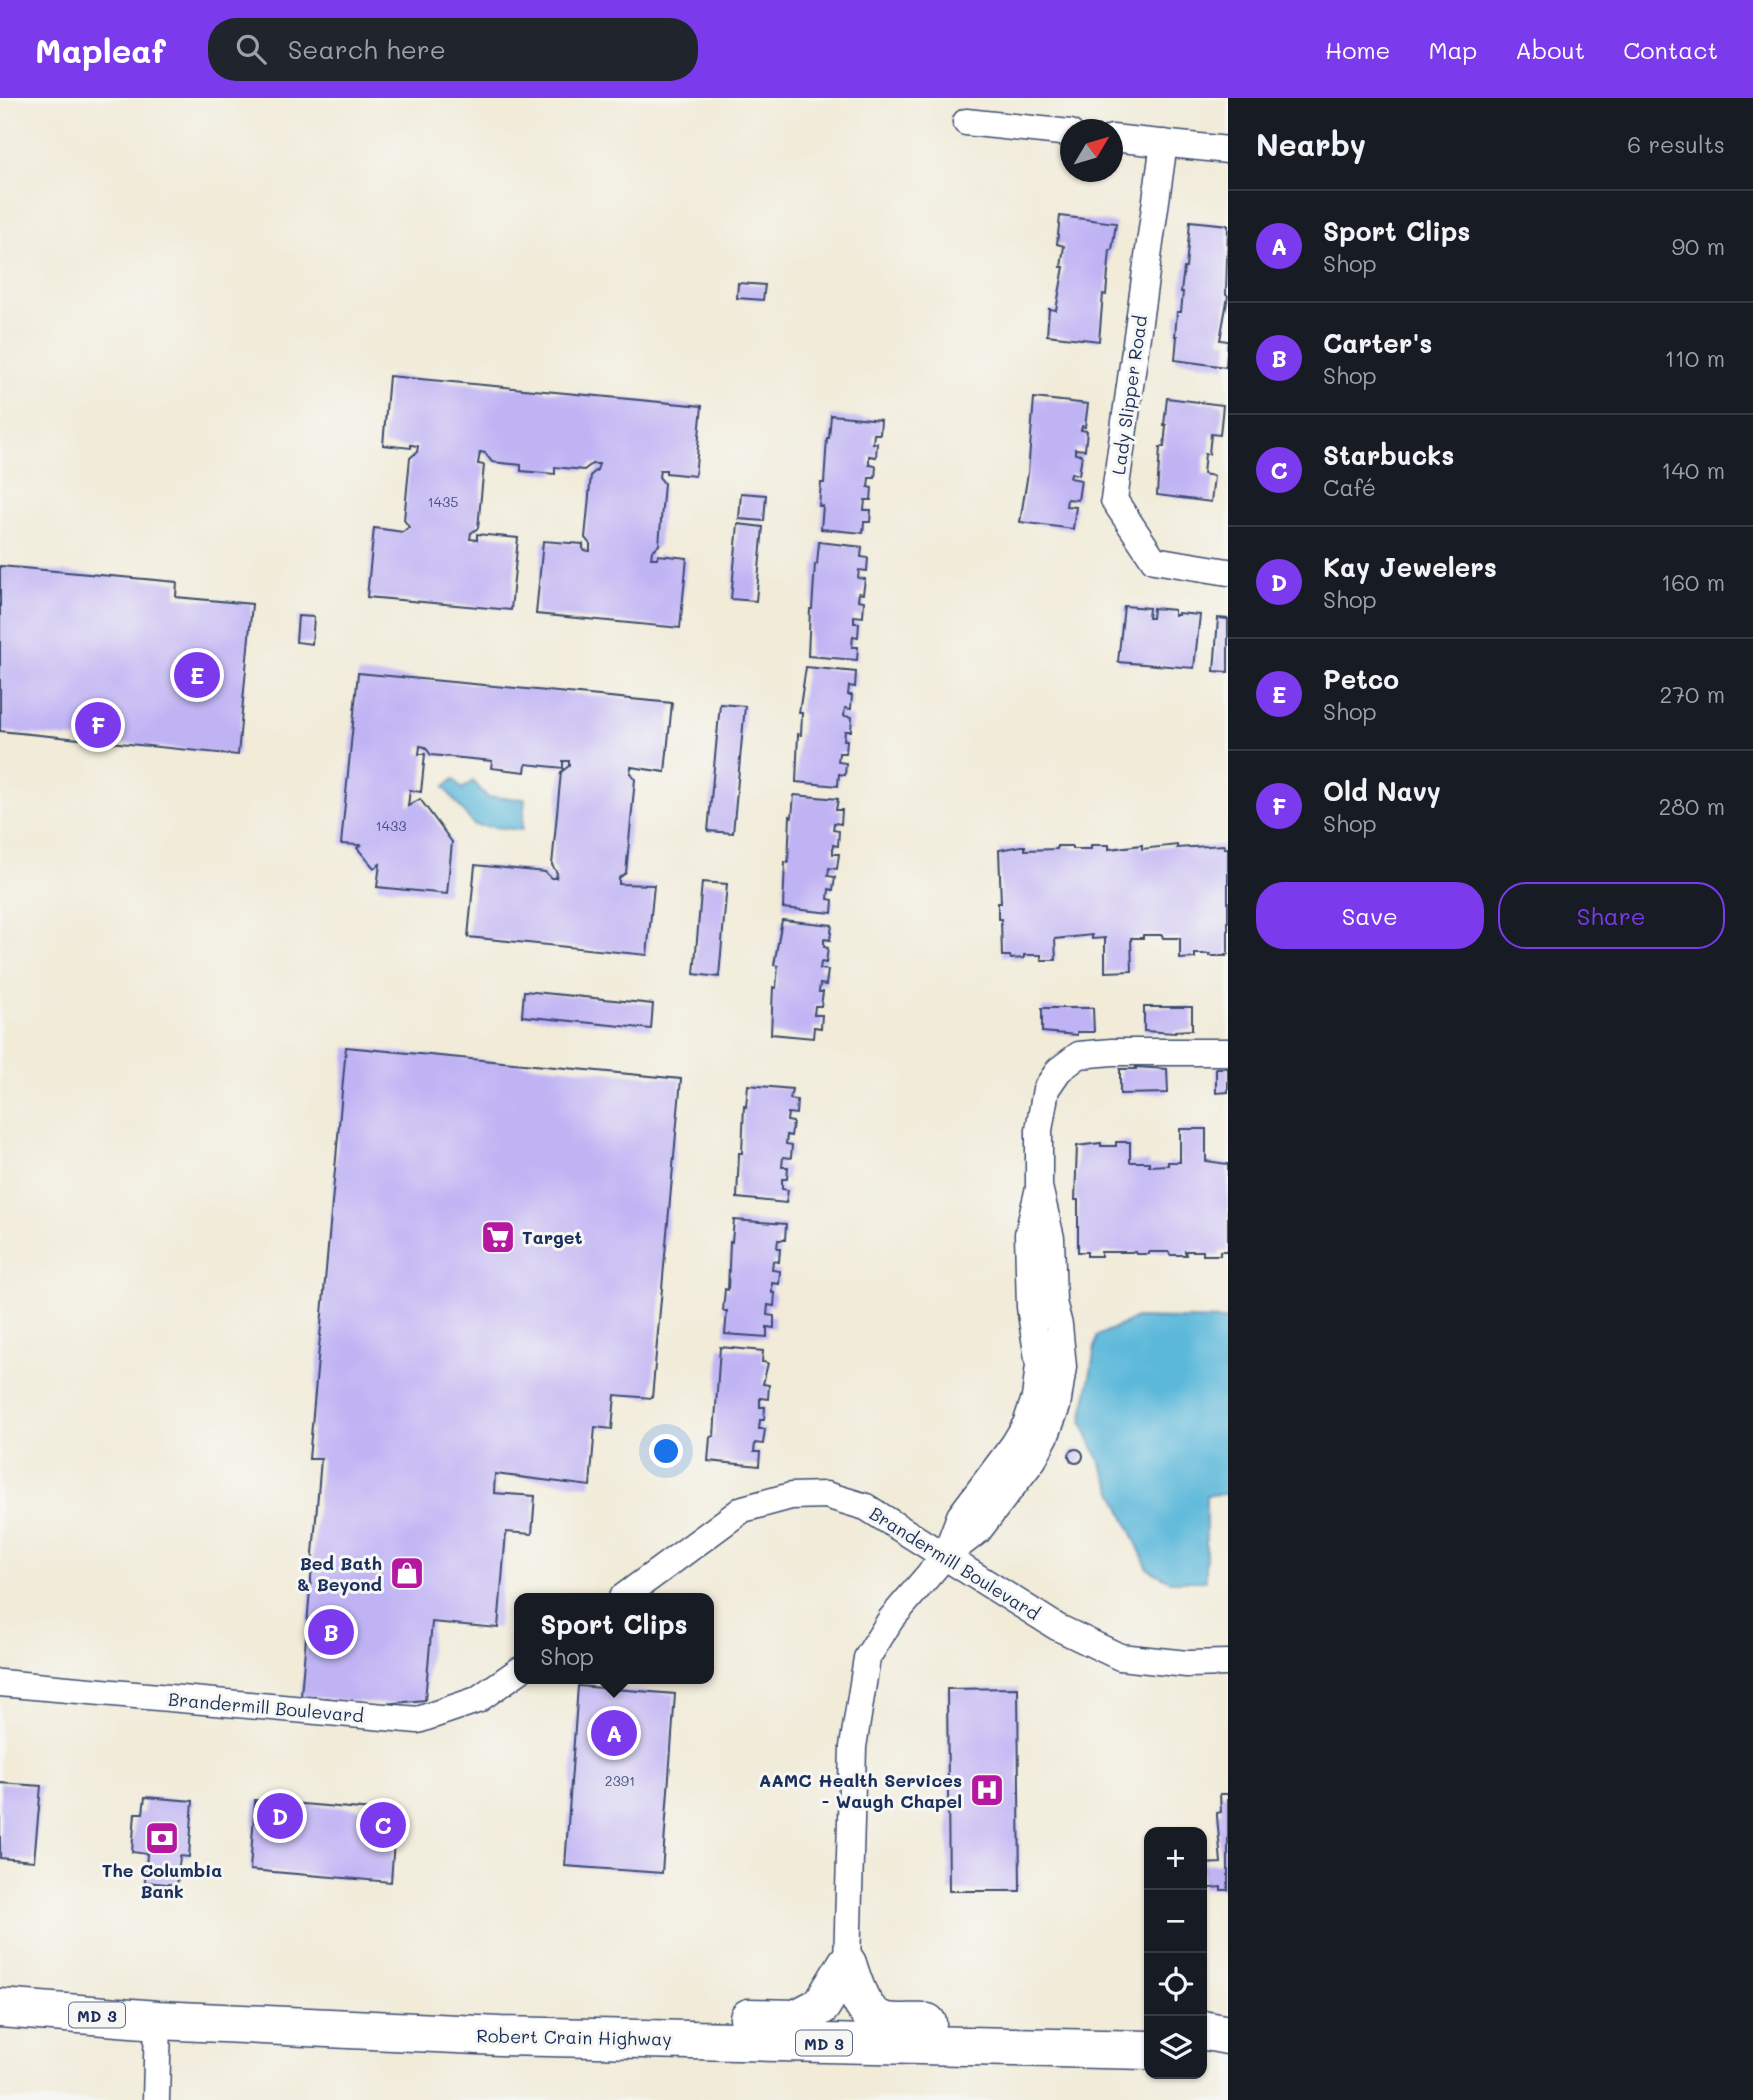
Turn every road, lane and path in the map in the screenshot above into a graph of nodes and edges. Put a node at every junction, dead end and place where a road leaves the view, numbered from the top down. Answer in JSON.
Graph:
{"nodes":[{"id":1,"x":966,"y":122,"type":"dead end"},
{"id":2,"x":1060,"y":133,"type":"edge"},
{"id":3,"x":1123,"y":139,"type":"edge"},
{"id":4,"x":1164,"y":143,"type":"junction"},
{"id":5,"x":1228,"y":150,"type":"edge"},
{"id":6,"x":1228,"y":572,"type":"edge"},
{"id":7,"x":1228,"y":1052,"type":"edge"},
{"id":8,"x":944,"y":1557,"type":"junction"},
{"id":9,"x":629,"y":1593,"type":"edge"},
{"id":10,"x":1228,"y":1663,"type":"edge"},
{"id":11,"x":514,"y":1674,"type":"edge"},
{"id":12,"x":0,"y":1683,"type":"edge"},
{"id":13,"x":847,"y":1964,"type":"junction"},
{"id":14,"x":12,"y":2007,"type":"edge"},
{"id":15,"x":158,"y":2020,"type":"junction"},
{"id":16,"x":1144,"y":2026,"type":"edge"},
{"id":17,"x":1207,"y":2031,"type":"edge"},
{"id":18,"x":1228,"y":2035,"type":"edge"},
{"id":19,"x":500,"y":2036,"type":"junction"},
{"id":20,"x":1144,"y":2050,"type":"edge"},
{"id":21,"x":1207,"y":2051,"type":"edge"},
{"id":22,"x":1228,"y":2051,"type":"edge"},
{"id":23,"x":156,"y":2100,"type":"edge"}],
"edges":[{"from":1,"to":2,"type":"street"},
{"from":3,"to":4,"type":"street"},
{"from":4,"to":5,"type":"street"},
{"from":4,"to":6,"type":"street","name":"Lady Slipper Road"},
{"from":7,"to":8,"type":"street"},
{"from":8,"to":9,"type":"street","name":"Brandermill Boulevard"},
{"from":8,"to":10,"type":"street","name":"Brandermill Boulevard"},
{"from":8,"to":13,"type":"street"},
{"from":11,"to":12,"type":"street","name":"Brandermill Boulevard"},
{"from":13,"to":16,"type":"highway"},
{"from":13,"to":19,"type":"highway"},
{"from":14,"to":15,"type":"highway","name":"Robert Crain Highway","number":"MD 3"},
{"from":15,"to":19,"type":"highway","name":"Robert Crain Highway","number":"MD 3"},
{"from":15,"to":23,"type":"street"},
{"from":17,"to":18,"type":"highway"},
{"from":19,"to":20,"type":"highway","name":"Robert Crain Highway","number":"MD 3"},
{"from":21,"to":22,"type":"highway"}]}
